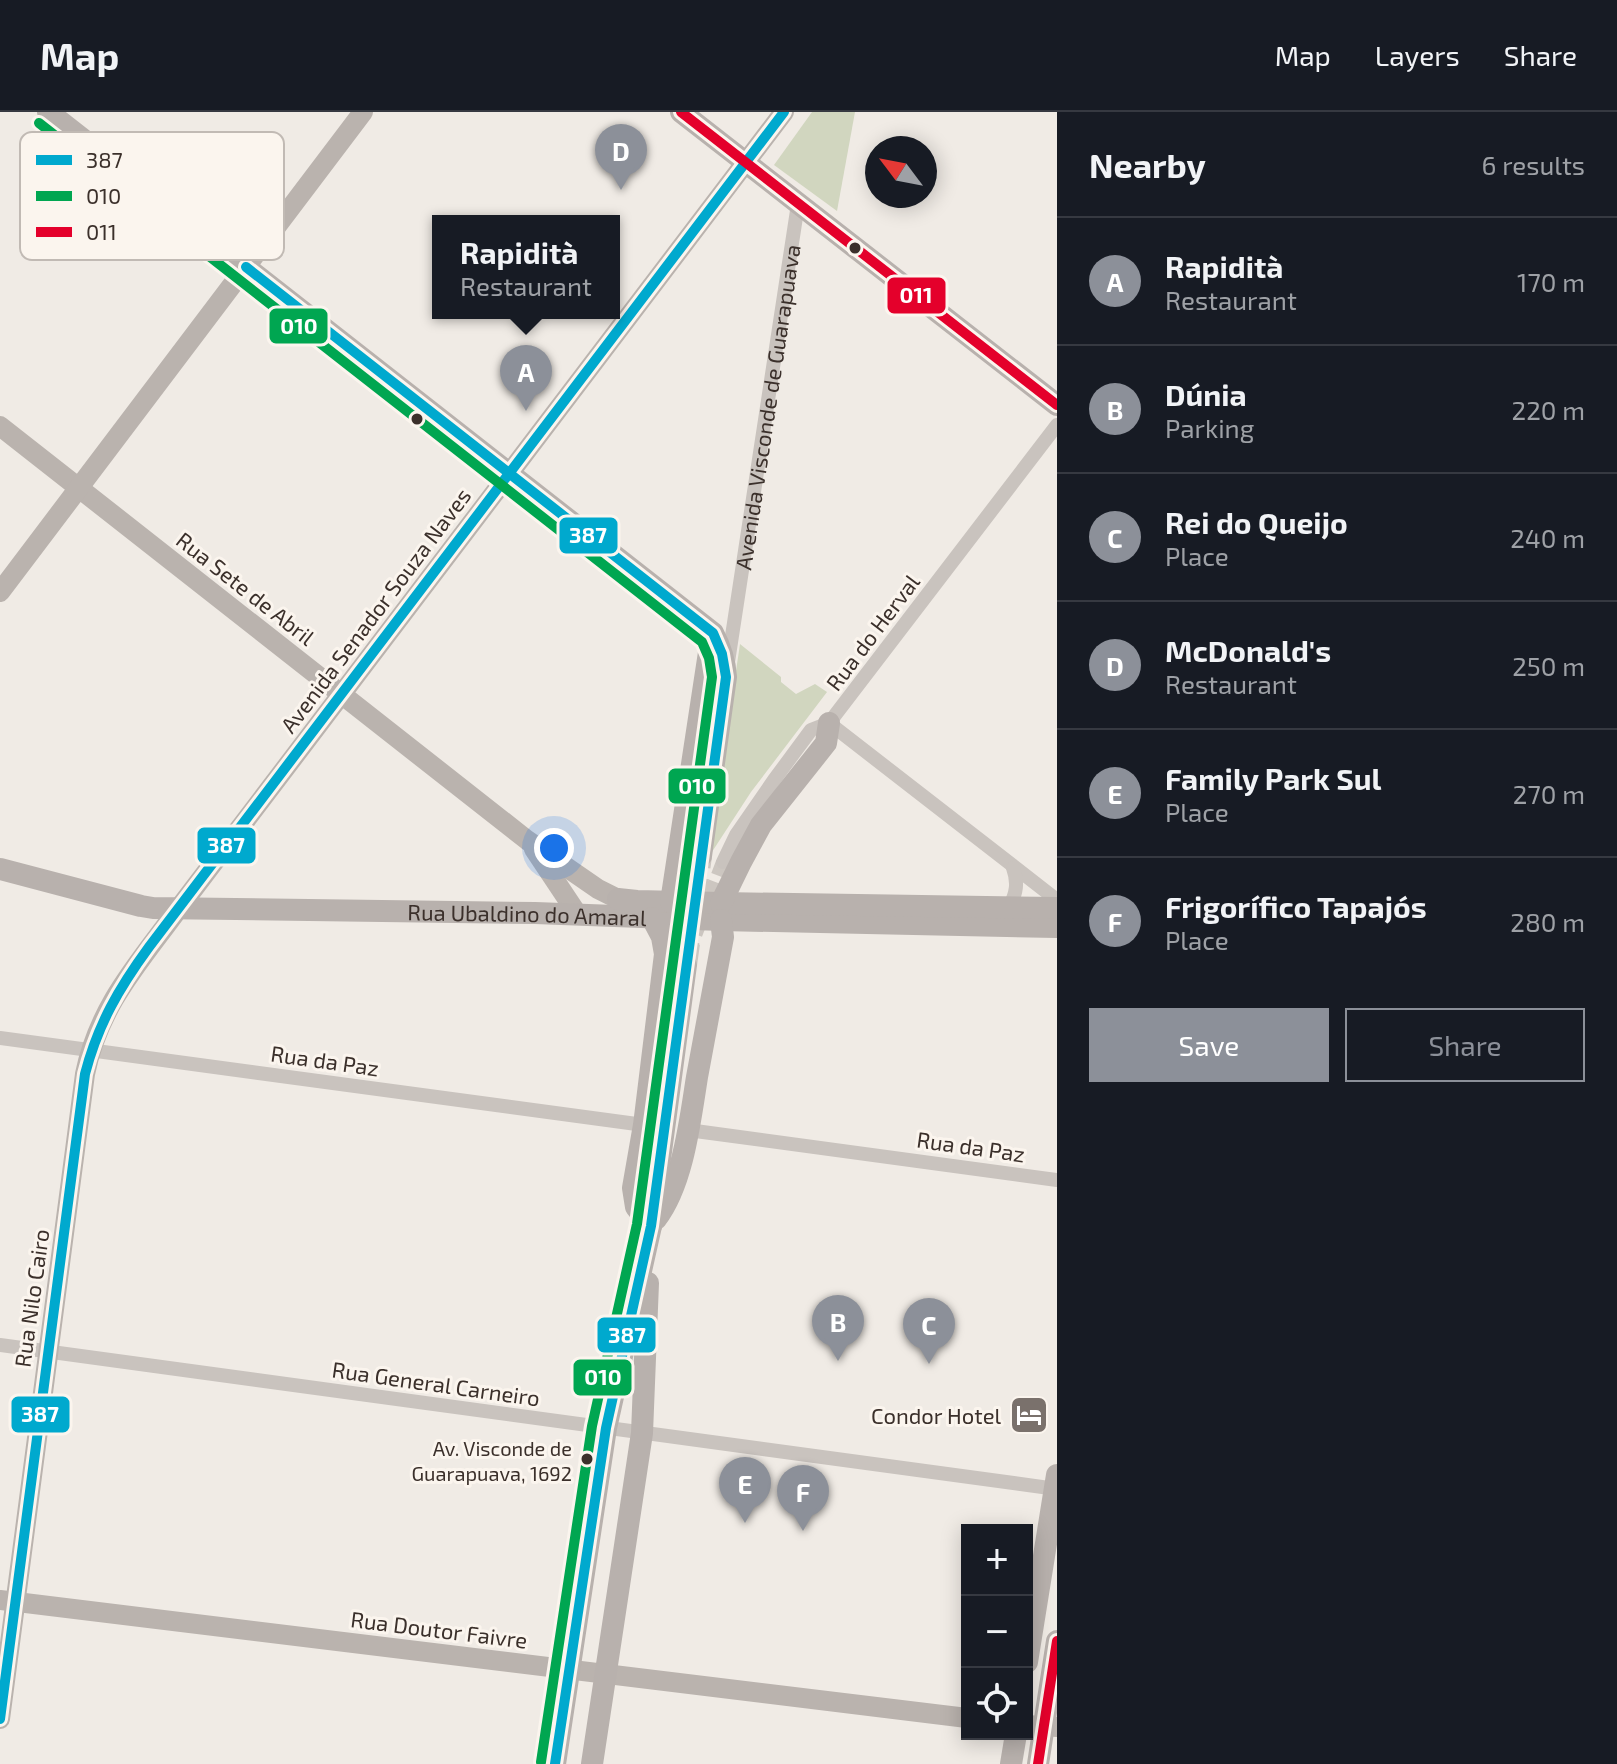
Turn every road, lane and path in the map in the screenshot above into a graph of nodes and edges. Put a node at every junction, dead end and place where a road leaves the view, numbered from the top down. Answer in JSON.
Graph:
{"nodes":[{"id":1,"x":48,"y":112,"type":"edge"},
{"id":2,"x":363,"y":112,"type":"edge"},
{"id":3,"x":681,"y":112,"type":"edge"},
{"id":4,"x":784,"y":112,"type":"edge"},
{"id":5,"x":74,"y":132,"type":"edge"},
{"id":6,"x":746,"y":162,"type":"junction"},
{"id":7,"x":798,"y":204,"type":"junction"},
{"id":8,"x":284,"y":217,"type":"edge"},
{"id":9,"x":237,"y":260,"type":"edge"},
{"id":10,"x":251,"y":260,"type":"edge"},
{"id":11,"x":246,"y":267,"type":"junction"},
{"id":12,"x":1057,"y":405,"type":"edge"},
{"id":13,"x":1057,"y":425,"type":"edge"},
{"id":14,"x":0,"y":426,"type":"edge"},
{"id":15,"x":510,"y":473,"type":"junction"},
{"id":16,"x":79,"y":488,"type":"junction"},
{"id":17,"x":0,"y":592,"type":"edge"},
{"id":18,"x":735,"y":611,"type":"junction"},
{"id":19,"x":707,"y":628,"type":"junction"},
{"id":20,"x":726,"y":677,"type":"junction"},
{"id":21,"x":342,"y":694,"type":"junction"},
{"id":22,"x":829,"y":723,"type":"junction"},
{"id":23,"x":527,"y":840,"type":"junction"},
{"id":24,"x":712,"y":859,"type":"joint"},
{"id":25,"x":1013,"y":868,"type":"junction"},
{"id":26,"x":0,"y":869,"type":"edge"},
{"id":27,"x":618,"y":899,"type":"joint"},
{"id":28,"x":1057,"y":900,"type":"edge"},
{"id":29,"x":671,"y":902,"type":"junction"},
{"id":30,"x":1009,"y":907,"type":"junction"},
{"id":31,"x":179,"y":908,"type":"junction"},
{"id":32,"x":1057,"y":908,"type":"edge"},
{"id":33,"x":721,"y":912,"type":"junction"},
{"id":34,"x":578,"y":915,"type":"junction"},
{"id":35,"x":652,"y":918,"type":"junction"},
{"id":36,"x":1057,"y":927,"type":"edge"},
{"id":37,"x":686,"y":965,"type":"tunnel mouth"},
{"id":38,"x":0,"y":1038,"type":"edge"},
{"id":39,"x":91,"y":1050,"type":"junction"},
{"id":40,"x":644,"y":1125,"type":"junction"},
{"id":41,"x":688,"y":1130,"type":"junction"},
{"id":42,"x":1057,"y":1180,"type":"edge"},
{"id":43,"x":651,"y":1226,"type":"junction"},
{"id":44,"x":0,"y":1345,"type":"edge"},
{"id":45,"x":48,"y":1352,"type":"junction"},
{"id":46,"x":606,"y":1428,"type":"junction"},
{"id":47,"x":642,"y":1433,"type":"junction"},
{"id":48,"x":1056,"y":1484,"type":"edge"},
{"id":49,"x":8,"y":1601,"type":"edge"},
{"id":50,"x":1033,"y":1625,"type":"edge"},
{"id":51,"x":1057,"y":1641,"type":"edge"},
{"id":52,"x":570,"y":1670,"type":"junction"},
{"id":53,"x":606,"y":1674,"type":"junction"},
{"id":54,"x":961,"y":1717,"type":"edge"},
{"id":55,"x":0,"y":1719,"type":"edge"},
{"id":56,"x":1043,"y":1726,"type":"edge"},
{"id":57,"x":1015,"y":1740,"type":"edge"},
{"id":58,"x":555,"y":1764,"type":"edge"},
{"id":59,"x":592,"y":1764,"type":"edge"},
{"id":60,"x":1011,"y":1764,"type":"edge"},
{"id":61,"x":1038,"y":1764,"type":"edge"}],
"edges":[{"from":1,"to":5,"type":"main road"},
{"from":2,"to":8,"type":"main road"},
{"from":3,"to":6,"type":"main road"},
{"from":4,"to":6,"type":"main road","name":"Avenida Senador Souza Naves"},
{"from":6,"to":7,"type":"main road"},
{"from":6,"to":15,"type":"main road","name":"Avenida Senador Souza Naves"},
{"from":7,"to":12,"type":"main road"},
{"from":7,"to":18,"type":"street","name":"Avenida Visconde de Guarapuava"},
{"from":9,"to":11,"type":"main road"},
{"from":10,"to":11,"type":"main road"},
{"from":11,"to":15,"type":"main road"},
{"from":11,"to":16,"type":"main road"},
{"from":13,"to":22,"type":"street","name":"Rua do Herval"},
{"from":14,"to":16,"type":"main road","name":"Rua Sete de Abril"},
{"from":15,"to":19,"type":"main road"},
{"from":15,"to":21,"type":"main road","name":"Avenida Senador Souza Naves"},
{"from":16,"to":17,"type":"main road"},
{"from":16,"to":21,"type":"main road","name":"Rua Sete de Abril"},
{"from":18,"to":19,"type":"street"},
{"from":18,"to":20,"type":"street","name":"Avenida Visconde de Guarapuava"},
{"from":19,"to":20,"type":"main road"},
{"from":19,"to":29,"type":"main road"},
{"from":20,"to":24,"type":"main road","name":"Avenida Visconde de Guarapuava"},
{"from":21,"to":23,"type":"main road","name":"Rua Sete de Abril"},
{"from":21,"to":31,"type":"main road","name":"Avenida Senador Souza Naves"},
{"from":22,"to":24,"type":"street","name":"Rua do Herval"},
{"from":22,"to":25,"type":"street"},
{"from":22,"to":33,"type":"main road"},
{"from":23,"to":27,"type":"main road","name":"Rua Sete de Abril"},
{"from":23,"to":34,"type":"main road"},
{"from":25,"to":28,"type":"street"},
{"from":25,"to":30,"type":"street"},
{"from":26,"to":31,"type":"main road","name":"Rua Ubaldino do Amaral"},
{"from":27,"to":29,"type":"main road","name":"Rua Ubaldino do Amaral"},
{"from":29,"to":33,"type":"main road","name":"Rua Ubaldino do Amaral"},
{"from":30,"to":32,"type":"main road","name":"Rua Ubaldino do Amaral"},
{"from":30,"to":33,"type":"main road","name":"Rua Ubaldino do Amaral"},
{"from":31,"to":34,"type":"main road","name":"Rua Ubaldino do Amaral"},
{"from":31,"to":39,"type":"main road","name":"Rua Nilo Cairo"},
{"from":33,"to":35,"type":"main road","name":"Rua Ubaldino do Amaral"},
{"from":33,"to":36,"type":"main road","name":"Rua Ubaldino do Amaral"},
{"from":33,"to":41,"type":"main road"},
{"from":34,"to":35,"type":"main road","name":"Rua Ubaldino do Amaral"},
{"from":35,"to":40,"type":"main road"},
{"from":37,"to":43,"type":"main road"},
{"from":38,"to":39,"type":"street","name":"Rua da Paz"},
{"from":39,"to":40,"type":"street","name":"Rua da Paz"},
{"from":39,"to":45,"type":"main road","name":"Rua Nilo Cairo"},
{"from":40,"to":43,"type":"main road"},
{"from":41,"to":42,"type":"street","name":"Rua da Paz"},
{"from":41,"to":43,"type":"main road"},
{"from":43,"to":46,"type":"main road"},
{"from":43,"to":47,"type":"main road"},
{"from":44,"to":45,"type":"street","name":"Rua General Carneiro"},
{"from":45,"to":46,"type":"street","name":"Rua General Carneiro"},
{"from":45,"to":49,"type":"main road","name":"Rua Nilo Cairo"},
{"from":46,"to":47,"type":"street","name":"Rua General Carneiro"},
{"from":46,"to":52,"type":"main road"},
{"from":47,"to":48,"type":"street","name":"Rua General Carneiro"},
{"from":47,"to":53,"type":"main road"},
{"from":48,"to":50,"type":"main road"},
{"from":49,"to":52,"type":"main road","name":"Rua Doutor Faivre"},
{"from":49,"to":55,"type":"main road","name":"Rua Nilo Cairo"},
{"from":51,"to":56,"type":"main road"},
{"from":52,"to":53,"type":"main road","name":"Rua Doutor Faivre"},
{"from":52,"to":58,"type":"main road"},
{"from":53,"to":54,"type":"main road","name":"Rua Doutor Faivre"},
{"from":53,"to":59,"type":"main road"},
{"from":56,"to":61,"type":"main road"},
{"from":57,"to":60,"type":"main road"}]}
